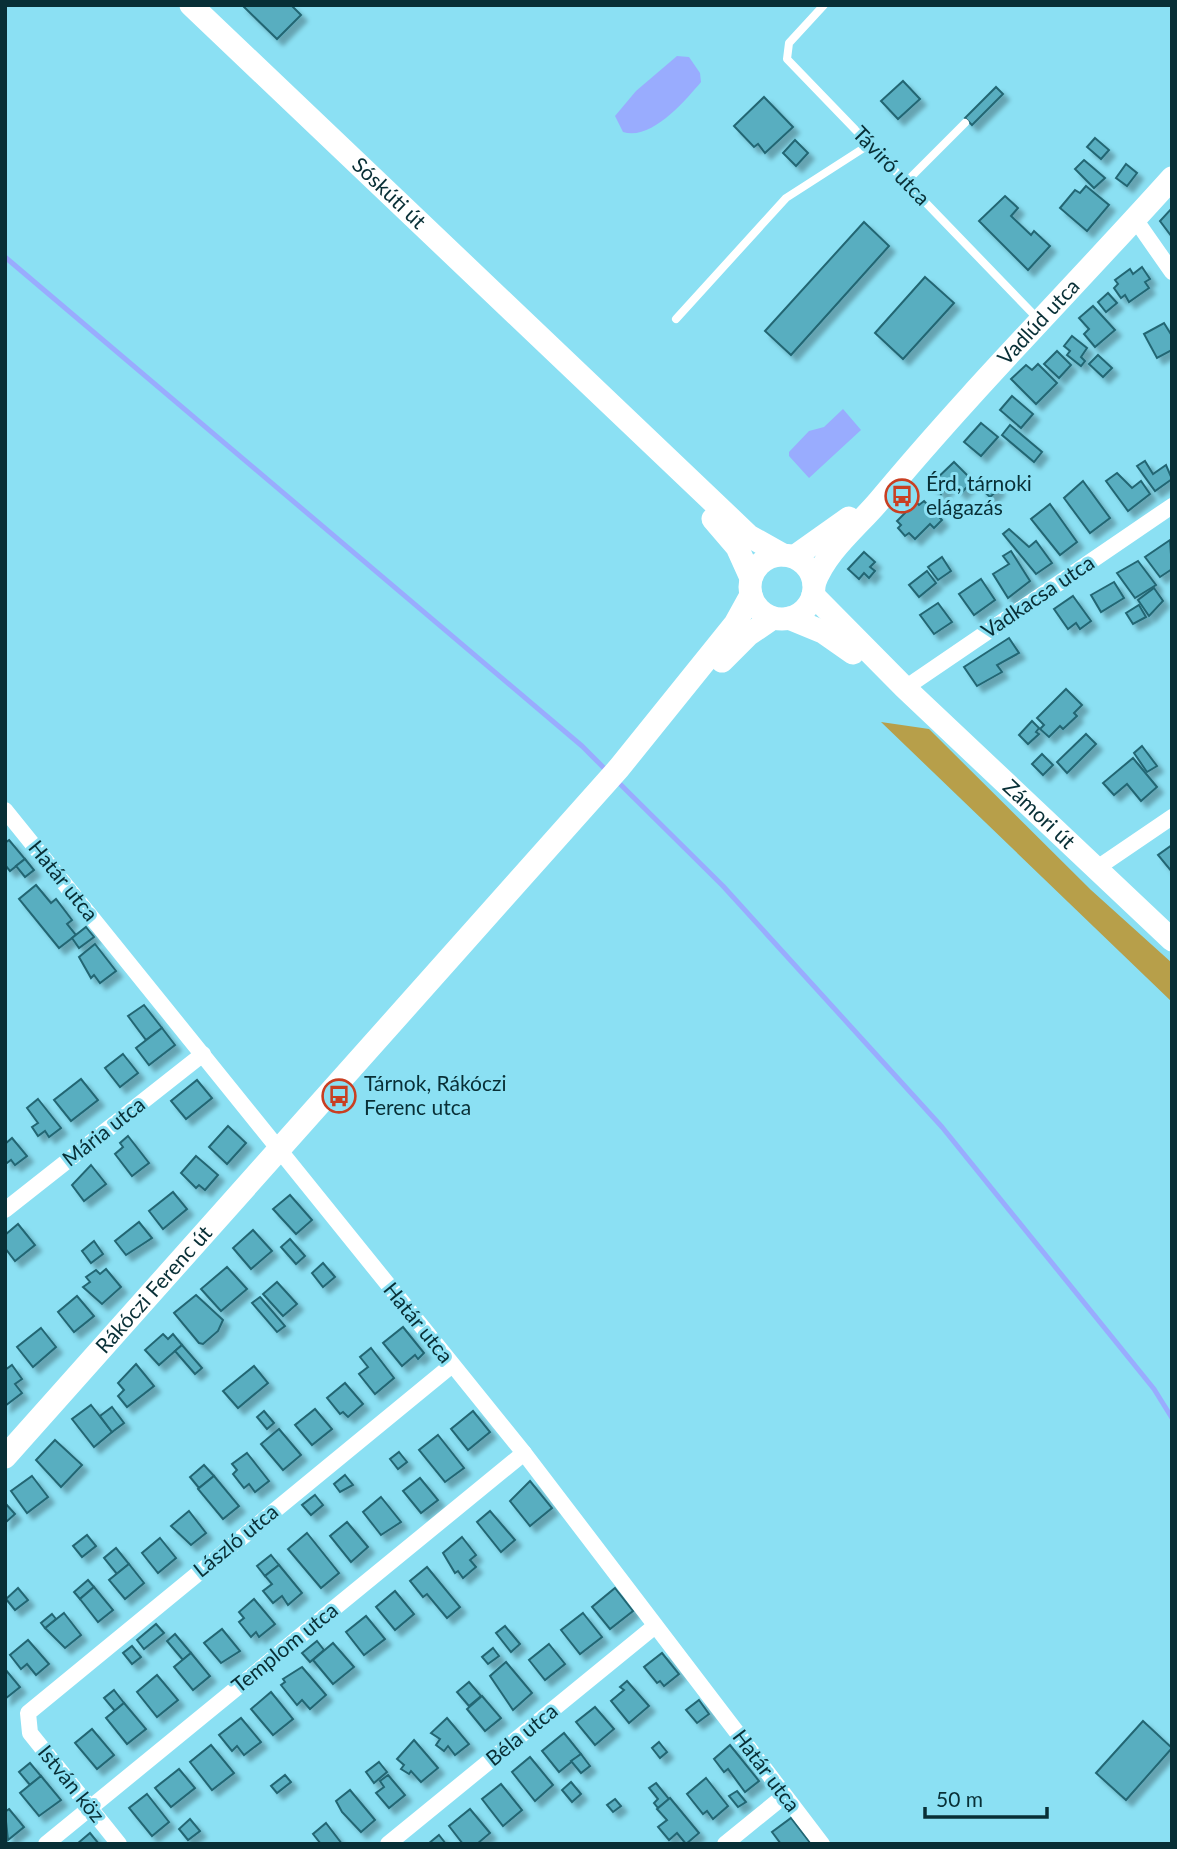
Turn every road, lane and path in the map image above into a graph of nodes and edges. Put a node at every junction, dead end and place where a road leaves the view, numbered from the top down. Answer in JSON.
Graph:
{"nodes":[{"id":1,"x":191,"y":5,"type":"edge"},
{"id":2,"x":824,"y":5,"type":"edge"},
{"id":3,"x":965,"y":123,"type":"dead end"},
{"id":4,"x":870,"y":144,"type":"junction"},
{"id":5,"x":1172,"y":178,"type":"edge"},
{"id":6,"x":907,"y":181,"type":"junction"},
{"id":7,"x":1135,"y":219,"type":"junction"},
{"id":8,"x":1172,"y":272,"type":"edge"},
{"id":9,"x":676,"y":319,"type":"dead end"},
{"id":10,"x":1041,"y":323,"type":"junction"},
{"id":11,"x":586,"y":380,"type":"junction"},
{"id":12,"x":906,"y":467,"type":"junction"},
{"id":13,"x":1172,"y":506,"type":"edge"},
{"id":14,"x":788,"y":556,"type":"junction"},
{"id":15,"x":751,"y":586,"type":"junction"},
{"id":16,"x":813,"y":589,"type":"junction"},
{"id":17,"x":781,"y":618,"type":"junction"},
{"id":18,"x":905,"y":688,"type":"junction"},
{"id":19,"x":663,"y":715,"type":"junction"},
{"id":20,"x":6,"y":813,"type":"edge"},
{"id":21,"x":1172,"y":817,"type":"edge"},
{"id":22,"x":1097,"y":868,"type":"junction"},
{"id":23,"x":1172,"y":940,"type":"edge"},
{"id":24,"x":203,"y":1054,"type":"junction"},
{"id":25,"x":279,"y":1149,"type":"junction"},
{"id":26,"x":5,"y":1210,"type":"edge"},
{"id":27,"x":452,"y":1366,"type":"junction"},
{"id":28,"x":524,"y":1453,"type":"junction"},
{"id":29,"x":5,"y":1457,"type":"edge"},
{"id":30,"x":656,"y":1626,"type":"junction"},
{"id":31,"x":27,"y":1722,"type":"joint"},
{"id":32,"x":784,"y":1796,"type":"junction"},
{"id":33,"x":89,"y":1808,"type":"junction"},
{"id":34,"x":46,"y":1844,"type":"edge"},
{"id":35,"x":119,"y":1844,"type":"edge"},
{"id":36,"x":388,"y":1844,"type":"edge"},
{"id":37,"x":725,"y":1844,"type":"edge"},
{"id":38,"x":822,"y":1844,"type":"edge"}],
"edges":[{"from":1,"to":11,"type":"street","name":"Sóskúti út"},
{"from":2,"to":4,"type":"lane","name":"Táviró utca"},
{"from":3,"to":6,"type":"lane"},
{"from":4,"to":6,"type":"lane","name":"Táviró utca"},
{"from":4,"to":9,"type":"lane"},
{"from":5,"to":7,"type":"street","name":"Vadlúd utca"},
{"from":6,"to":10,"type":"lane","name":"Táviró utca"},
{"from":7,"to":8,"type":"street"},
{"from":7,"to":10,"type":"street","name":"Vadlúd utca"},
{"from":10,"to":12,"type":"street","name":"Vadlúd utca"},
{"from":11,"to":14,"type":"street","name":"Sóskúti út"},
{"from":11,"to":15,"type":"street","name":"Sóskúti út"},
{"from":12,"to":14,"type":"street","name":"Vadlúd utca"},
{"from":12,"to":16,"type":"street","name":"Vadlúd utca"},
{"from":13,"to":18,"type":"street","name":"Vadkacsa utca"},
{"from":14,"to":15,"type":"street"},
{"from":14,"to":16,"type":"street"},
{"from":15,"to":17,"type":"street"},
{"from":15,"to":19,"type":"street"},
{"from":16,"to":17,"type":"street"},
{"from":16,"to":18,"type":"street","name":"Zámori út"},
{"from":17,"to":18,"type":"street","name":"Zámori út"},
{"from":17,"to":19,"type":"street"},
{"from":18,"to":22,"type":"street","name":"Zámori út"},
{"from":19,"to":25,"type":"street","name":"Rákóczi Ferenc út"},
{"from":20,"to":24,"type":"street","name":"Határ utca"},
{"from":21,"to":22,"type":"street"},
{"from":22,"to":23,"type":"street","name":"Zámori út"},
{"from":24,"to":25,"type":"street","name":"Határ utca"},
{"from":24,"to":26,"type":"street","name":"Mária utca"},
{"from":25,"to":27,"type":"street","name":"Határ utca"},
{"from":25,"to":29,"type":"street","name":"Rákóczi Ferenc út"},
{"from":27,"to":28,"type":"street","name":"Határ utca"},
{"from":27,"to":31,"type":"street","name":"László utca"},
{"from":28,"to":30,"type":"street","name":"Határ utca"},
{"from":28,"to":33,"type":"street","name":"Templom utca"},
{"from":30,"to":32,"type":"street","name":"Határ utca"},
{"from":30,"to":36,"type":"street","name":"Béla utca"},
{"from":31,"to":33,"type":"street","name":"István köz"},
{"from":32,"to":37,"type":"street"},
{"from":32,"to":38,"type":"street","name":"Határ utca"},
{"from":33,"to":34,"type":"street","name":"Templom utca"},
{"from":33,"to":35,"type":"street","name":"István köz"}]}
